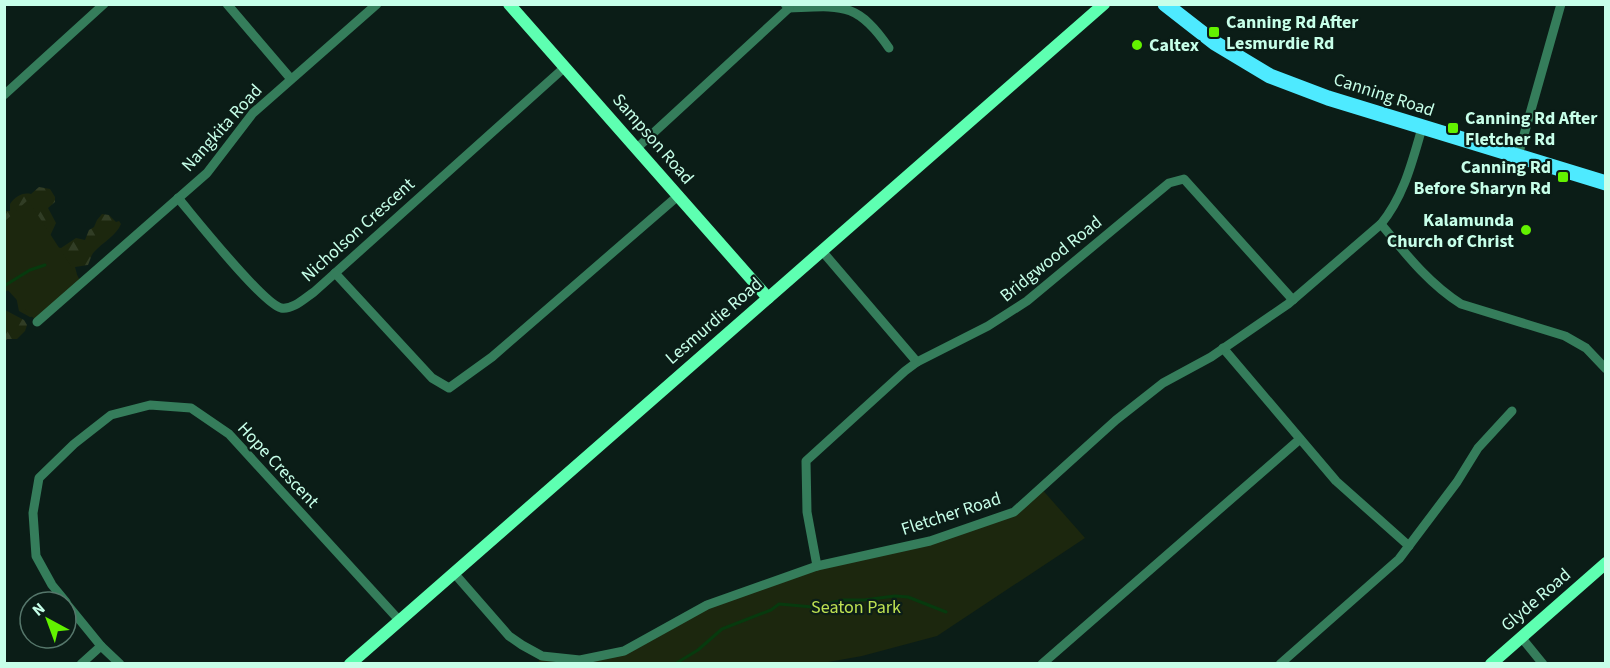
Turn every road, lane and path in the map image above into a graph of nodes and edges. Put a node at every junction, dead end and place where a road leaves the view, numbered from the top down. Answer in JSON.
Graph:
{"nodes":[{"id":1,"x":104,"y":4,"type":"edge"},
{"id":2,"x":227,"y":4,"type":"edge"},
{"id":3,"x":377,"y":4,"type":"edge"},
{"id":4,"x":509,"y":4,"type":"edge"},
{"id":5,"x":1561,"y":4,"type":"edge"},
{"id":6,"x":1104,"y":5,"type":"edge"},
{"id":7,"x":1167,"y":5,"type":"edge"},
{"id":8,"x":787,"y":6,"type":"edge"},
{"id":9,"x":889,"y":48,"type":"dead end"},
{"id":10,"x":565,"y":67,"type":"junction"},
{"id":11,"x":291,"y":79,"type":"junction"},
{"id":12,"x":4,"y":95,"type":"edge"},
{"id":13,"x":1422,"y":128,"type":"junction"},
{"id":14,"x":637,"y":148,"type":"junction"},
{"id":15,"x":1518,"y":156,"type":"junction"},
{"id":16,"x":1605,"y":183,"type":"edge"},
{"id":17,"x":679,"y":195,"type":"junction"},
{"id":18,"x":178,"y":198,"type":"junction"},
{"id":19,"x":1381,"y":224,"type":"junction"},
{"id":20,"x":822,"y":251,"type":"junction"},
{"id":21,"x":335,"y":273,"type":"junction"},
{"id":22,"x":768,"y":298,"type":"junction"},
{"id":23,"x":1293,"y":300,"type":"junction"},
{"id":24,"x":37,"y":322,"type":"dead end"},
{"id":25,"x":1223,"y":348,"type":"junction"},
{"id":26,"x":917,"y":362,"type":"junction"},
{"id":27,"x":1605,"y":369,"type":"edge"},
{"id":28,"x":1512,"y":411,"type":"dead end"},
{"id":29,"x":1300,"y":439,"type":"junction"},
{"id":30,"x":1408,"y":546,"type":"junction"},
{"id":31,"x":1605,"y":563,"type":"edge"},
{"id":32,"x":817,"y":566,"type":"junction"},
{"id":33,"x":454,"y":573,"type":"junction"},
{"id":34,"x":56,"y":590,"type":"edge"},
{"id":35,"x":78,"y":617,"type":"edge"},
{"id":36,"x":399,"y":620,"type":"junction"},
{"id":37,"x":1521,"y":638,"type":"junction"},
{"id":38,"x":101,"y":646,"type":"junction"},
{"id":39,"x":540,"y":660,"type":"edge"},
{"id":40,"x":81,"y":663,"type":"edge"},
{"id":41,"x":120,"y":663,"type":"edge"},
{"id":42,"x":350,"y":663,"type":"edge"},
{"id":43,"x":1042,"y":663,"type":"edge"},
{"id":44,"x":1280,"y":663,"type":"edge"},
{"id":45,"x":1491,"y":663,"type":"edge"},
{"id":46,"x":1543,"y":663,"type":"edge"}],
"edges":[{"from":1,"to":12,"type":"street"},
{"from":2,"to":11,"type":"street"},
{"from":3,"to":11,"type":"street","name":"Nangkita Road"},
{"from":4,"to":10,"type":"main road","name":"Sampson Road"},
{"from":5,"to":15,"type":"street"},
{"from":6,"to":20,"type":"main road","name":"Lesmurdie Road"},
{"from":7,"to":13,"type":"main road","name":"Canning Road"},
{"from":8,"to":9,"type":"street"},
{"from":8,"to":14,"type":"street"},
{"from":10,"to":14,"type":"main road","name":"Sampson Road"},
{"from":10,"to":21,"type":"street","name":"Nicholson Crescent"},
{"from":11,"to":18,"type":"street","name":"Nangkita Road"},
{"from":13,"to":15,"type":"main road","name":"Canning Road"},
{"from":13,"to":19,"type":"street","name":"Fletcher Road"},
{"from":14,"to":17,"type":"main road","name":"Sampson Road"},
{"from":15,"to":16,"type":"main road","name":"Canning Road"},
{"from":17,"to":21,"type":"street"},
{"from":17,"to":22,"type":"main road","name":"Sampson Road"},
{"from":18,"to":21,"type":"street","name":"Nicholson Crescent"},
{"from":18,"to":24,"type":"street","name":"Nangkita Road"},
{"from":19,"to":23,"type":"street","name":"Fletcher Road"},
{"from":19,"to":27,"type":"street"},
{"from":20,"to":22,"type":"main road","name":"Lesmurdie Road"},
{"from":20,"to":26,"type":"street"},
{"from":22,"to":33,"type":"main road","name":"Lesmurdie Road"},
{"from":23,"to":25,"type":"street","name":"Fletcher Road"},
{"from":23,"to":26,"type":"street","name":"Bridgwood Road"},
{"from":25,"to":29,"type":"street"},
{"from":25,"to":32,"type":"street","name":"Fletcher Road"},
{"from":26,"to":32,"type":"street","name":"Bridgwood Road"},
{"from":28,"to":30,"type":"street"},
{"from":29,"to":30,"type":"street"},
{"from":29,"to":43,"type":"street"},
{"from":30,"to":44,"type":"street"},
{"from":31,"to":37,"type":"main road","name":"Glyde Road"},
{"from":32,"to":39,"type":"street","name":"Fletcher Road"},
{"from":33,"to":36,"type":"main road","name":"Lesmurdie Road"},
{"from":33,"to":39,"type":"street","name":"Fletcher Road"},
{"from":34,"to":36,"type":"street","name":"Hope Crescent"},
{"from":35,"to":38,"type":"street","name":"Hope Crescent"},
{"from":36,"to":42,"type":"main road","name":"Lesmurdie Road"},
{"from":37,"to":45,"type":"main road","name":"Glyde Road"},
{"from":37,"to":46,"type":"street"},
{"from":38,"to":40,"type":"street"},
{"from":38,"to":41,"type":"street","name":"Hope Crescent"}]}
